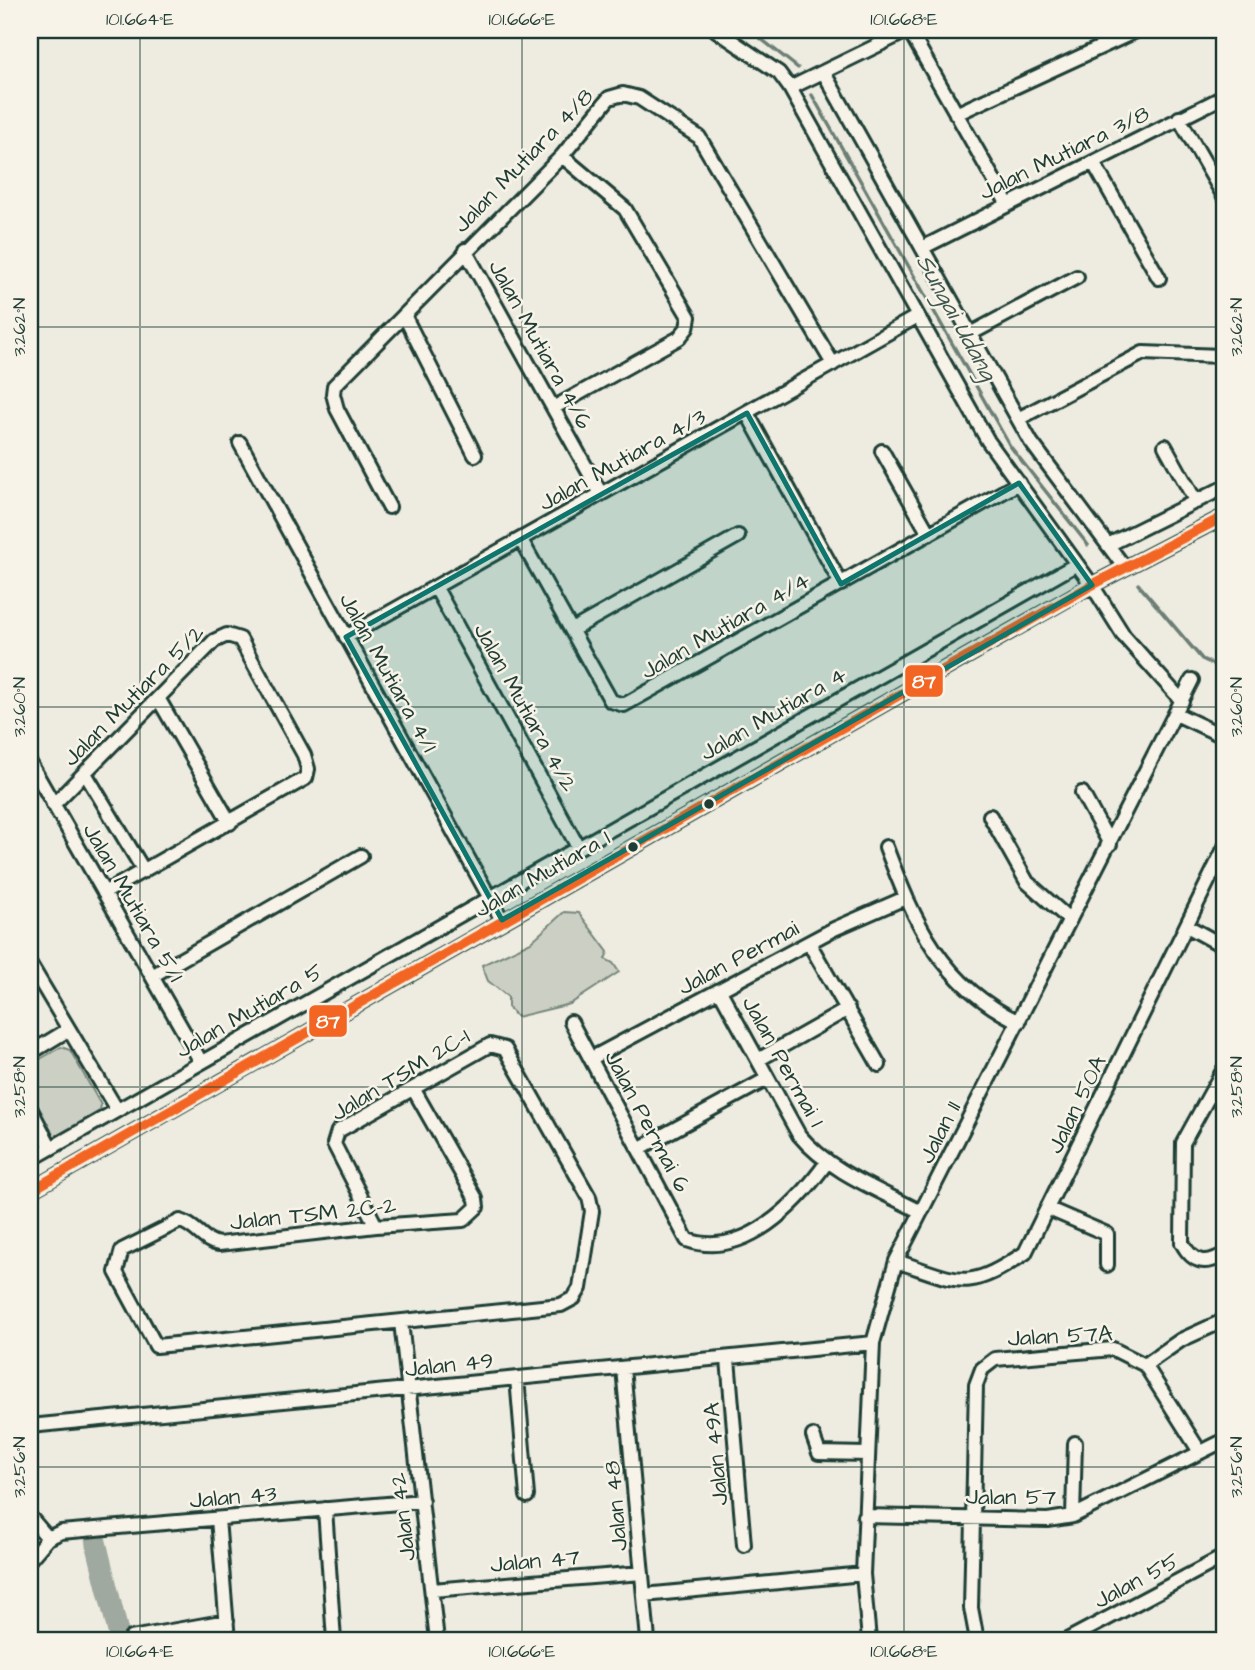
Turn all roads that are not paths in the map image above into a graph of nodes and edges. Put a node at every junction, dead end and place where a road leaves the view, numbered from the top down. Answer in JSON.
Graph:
{"nodes":[{"id":1,"x":716,"y":30,"type":"edge"},
{"id":2,"x":909,"y":30,"type":"edge"},
{"id":3,"x":1138,"y":30,"type":"edge"},
{"id":4,"x":824,"y":73,"type":"junction"},
{"id":5,"x":790,"y":88,"type":"junction"},
{"id":6,"x":1225,"y":96,"type":"edge"},
{"id":7,"x":956,"y":114,"type":"junction"},
{"id":8,"x":1179,"y":118,"type":"junction"},
{"id":9,"x":562,"y":156,"type":"junction"},
{"id":10,"x":1093,"y":162,"type":"junction"},
{"id":11,"x":1225,"y":198,"type":"edge"},
{"id":12,"x":1007,"y":203,"type":"junction"},
{"id":13,"x":922,"y":248,"type":"junction"},
{"id":14,"x":465,"y":250,"type":"junction"},
{"id":15,"x":1077,"y":277,"type":"dead end"},
{"id":16,"x":1159,"y":278,"type":"dead end"},
{"id":17,"x":404,"y":315,"type":"junction"},
{"id":18,"x":918,"y":316,"type":"junction"},
{"id":19,"x":970,"y":334,"type":"junction"},
{"id":20,"x":1225,"y":360,"type":"edge"},
{"id":21,"x":833,"y":364,"type":"junction"},
{"id":22,"x":553,"y":408,"type":"junction"},
{"id":23,"x":747,"y":413,"type":"junction"},
{"id":24,"x":1018,"y":419,"type":"junction"},
{"id":25,"x":240,"y":443,"type":"dead end"},
{"id":26,"x":1165,"y":446,"type":"dead end"},
{"id":27,"x":882,"y":451,"type":"dead end"},
{"id":28,"x":475,"y":455,"type":"dead end"},
{"id":29,"x":1019,"y":483,"type":"junction"},
{"id":30,"x":1225,"y":487,"type":"edge"},
{"id":31,"x":601,"y":494,"type":"junction"},
{"id":32,"x":1196,"y":502,"type":"junction"},
{"id":33,"x":389,"y":507,"type":"dead end"},
{"id":34,"x":1224,"y":518,"type":"edge"},
{"id":35,"x":929,"y":534,"type":"junction"},
{"id":36,"x":738,"y":536,"type":"dead end"},
{"id":37,"x":521,"y":540,"type":"junction"},
{"id":38,"x":1108,"y":545,"type":"junction"},
{"id":39,"x":1077,"y":564,"type":"junction"},
{"id":40,"x":1125,"y":568,"type":"junction"},
{"id":41,"x":841,"y":584,"type":"junction"},
{"id":42,"x":1092,"y":585,"type":"junction"},
{"id":43,"x":436,"y":588,"type":"junction"},
{"id":44,"x":572,"y":630,"type":"junction"},
{"id":45,"x":346,"y":638,"type":"junction"},
{"id":46,"x":1192,"y":680,"type":"dead end"},
{"id":47,"x":158,"y":698,"type":"junction"},
{"id":48,"x":1182,"y":701,"type":"junction"},
{"id":49,"x":1176,"y":714,"type":"junction"},
{"id":50,"x":1225,"y":737,"type":"edge"},
{"id":51,"x":30,"y":763,"type":"edge"},
{"id":52,"x":85,"y":773,"type":"junction"},
{"id":53,"x":1082,"y":793,"type":"dead end"},
{"id":54,"x":53,"y":805,"type":"junction"},
{"id":55,"x":990,"y":816,"type":"dead end"},
{"id":56,"x":230,"y":822,"type":"junction"},
{"id":57,"x":1110,"y":844,"type":"junction"},
{"id":58,"x":578,"y":847,"type":"junction"},
{"id":59,"x":886,"y":847,"type":"dead end"},
{"id":60,"x":1225,"y":847,"type":"edge"},
{"id":61,"x":362,"y":856,"type":"dead end"},
{"id":62,"x":144,"y":871,"type":"junction"},
{"id":63,"x":104,"y":893,"type":"junction"},
{"id":64,"x":489,"y":897,"type":"junction"},
{"id":65,"x":905,"y":898,"type":"junction"},
{"id":66,"x":502,"y":920,"type":"junction"},
{"id":67,"x":1070,"y":920,"type":"junction"},
{"id":68,"x":1187,"y":926,"type":"junction"},
{"id":69,"x":808,"y":943,"type":"junction"},
{"id":70,"x":1225,"y":947,"type":"edge"},
{"id":71,"x":30,"y":964,"type":"edge"},
{"id":72,"x":152,"y":976,"type":"junction"},
{"id":73,"x":720,"y":991,"type":"junction"},
{"id":74,"x":848,"y":1009,"type":"junction"},
{"id":75,"x":571,"y":1022,"type":"dead end"},
{"id":76,"x":1019,"y":1022,"type":"junction"},
{"id":77,"x":68,"y":1030,"type":"junction"},
{"id":78,"x":30,"y":1053,"type":"edge"},
{"id":79,"x":592,"y":1058,"type":"junction"},
{"id":80,"x":758,"y":1060,"type":"junction"},
{"id":81,"x":201,"y":1062,"type":"junction"},
{"id":82,"x":879,"y":1065,"type":"dead end"},
{"id":83,"x":1225,"y":1067,"type":"edge"},
{"id":84,"x":767,"y":1079,"type":"junction"},
{"id":85,"x":414,"y":1090,"type":"junction"},
{"id":86,"x":30,"y":1108,"type":"edge"},
{"id":87,"x":117,"y":1110,"type":"junction"},
{"id":88,"x":51,"y":1148,"type":"junction"},
{"id":89,"x":640,"y":1148,"type":"junction"},
{"id":90,"x":30,"y":1160,"type":"edge"},
{"id":91,"x":827,"y":1162,"type":"junction"},
{"id":92,"x":30,"y":1191,"type":"edge"},
{"id":93,"x":1049,"y":1209,"type":"junction"},
{"id":94,"x":921,"y":1212,"type":"junction"},
{"id":95,"x":376,"y":1226,"type":"junction"},
{"id":96,"x":1225,"y":1254,"type":"edge"},
{"id":97,"x":896,"y":1261,"type":"junction"},
{"id":98,"x":1107,"y":1265,"type":"dead end"},
{"id":99,"x":116,"y":1272,"type":"joint"},
{"id":100,"x":1225,"y":1320,"type":"edge"},
{"id":101,"x":401,"y":1322,"type":"junction"},
{"id":102,"x":873,"y":1343,"type":"junction"},
{"id":103,"x":728,"y":1359,"type":"junction"},
{"id":104,"x":1145,"y":1365,"type":"junction"},
{"id":105,"x":623,"y":1368,"type":"junction"},
{"id":106,"x":517,"y":1378,"type":"junction"},
{"id":107,"x":407,"y":1389,"type":"junction"},
{"id":108,"x":30,"y":1426,"type":"edge"},
{"id":109,"x":814,"y":1436,"type":"dead end"},
{"id":110,"x":1225,"y":1440,"type":"edge"},
{"id":111,"x":1075,"y":1443,"type":"dead end"},
{"id":112,"x":1200,"y":1452,"type":"junction"},
{"id":113,"x":867,"y":1454,"type":"junction"},
{"id":114,"x":527,"y":1496,"type":"dead end"},
{"id":115,"x":422,"y":1501,"type":"junction"},
{"id":116,"x":325,"y":1509,"type":"junction"},
{"id":117,"x":864,"y":1516,"type":"junction"},
{"id":118,"x":1073,"y":1516,"type":"junction"},
{"id":119,"x":30,"y":1517,"type":"edge"},
{"id":120,"x":972,"y":1518,"type":"junction"},
{"id":121,"x":218,"y":1519,"type":"junction"},
{"id":122,"x":48,"y":1538,"type":"junction"},
{"id":123,"x":744,"y":1545,"type":"dead end"},
{"id":124,"x":1225,"y":1556,"type":"edge"},
{"id":125,"x":30,"y":1559,"type":"edge"},
{"id":126,"x":642,"y":1573,"type":"junction"},
{"id":127,"x":863,"y":1574,"type":"junction"},
{"id":128,"x":432,"y":1590,"type":"junction"},
{"id":129,"x":644,"y":1595,"type":"junction"},
{"id":130,"x":227,"y":1621,"type":"junction"},
{"id":131,"x":131,"y":1638,"type":"dead end"},
{"id":132,"x":228,"y":1640,"type":"edge"},
{"id":133,"x":334,"y":1640,"type":"edge"},
{"id":134,"x":437,"y":1640,"type":"edge"},
{"id":135,"x":648,"y":1640,"type":"edge"},
{"id":136,"x":869,"y":1640,"type":"edge"},
{"id":137,"x":977,"y":1640,"type":"edge"},
{"id":138,"x":1067,"y":1640,"type":"edge"}],
"edges":[{"from":1,"to":5,"type":"street"},
{"from":2,"to":4,"type":"street"},
{"from":2,"to":7,"type":"street"},
{"from":3,"to":7,"type":"street"},
{"from":4,"to":5,"type":"street"},
{"from":4,"to":13,"type":"street"},
{"from":5,"to":18,"type":"street"},
{"from":6,"to":8,"type":"street","name":"Jalan Mutiara 3/8"},
{"from":7,"to":12,"type":"street"},
{"from":8,"to":10,"type":"street","name":"Jalan Mutiara 3/8"},
{"from":8,"to":11,"type":"street"},
{"from":9,"to":14,"type":"street","name":"Jalan Mutiara 4/8"},
{"from":9,"to":21,"type":"street","name":"Jalan Mutiara 4/8"},
{"from":9,"to":22,"type":"street"},
{"from":10,"to":12,"type":"street","name":"Jalan Mutiara 3/8"},
{"from":10,"to":16,"type":"street"},
{"from":12,"to":13,"type":"street","name":"Jalan Mutiara 3/8"},
{"from":13,"to":19,"type":"street"},
{"from":14,"to":17,"type":"street","name":"Jalan Mutiara 4/8"},
{"from":14,"to":22,"type":"street","name":"Jalan Mutiara 4/6"},
{"from":15,"to":19,"type":"street"},
{"from":17,"to":28,"type":"street"},
{"from":17,"to":33,"type":"street","name":"Jalan Mutiara 4/8"},
{"from":18,"to":21,"type":"street","name":"Jalan Mutiara 4/3"},
{"from":18,"to":29,"type":"street"},
{"from":19,"to":24,"type":"street"},
{"from":20,"to":24,"type":"street"},
{"from":21,"to":23,"type":"street","name":"Jalan Mutiara 4/3"},
{"from":22,"to":31,"type":"street","name":"Jalan Mutiara 4/6"},
{"from":23,"to":31,"type":"street","name":"Jalan Mutiara 4/3"},
{"from":23,"to":41,"type":"street"},
{"from":24,"to":38,"type":"street"},
{"from":25,"to":45,"type":"street","name":"Jalan Mutiara 4/1"},
{"from":26,"to":32,"type":"street"},
{"from":27,"to":35,"type":"street"},
{"from":29,"to":35,"type":"street","name":"Jalan Mutiara 4/4"},
{"from":29,"to":39,"type":"street"},
{"from":30,"to":32,"type":"street"},
{"from":31,"to":37,"type":"street","name":"Jalan Mutiara 4/3"},
{"from":32,"to":38,"type":"street"},
{"from":34,"to":40,"type":"street","name":"Jalan Mutiara 1"},
{"from":35,"to":41,"type":"street","name":"Jalan Mutiara 4/4"},
{"from":36,"to":44,"type":"street"},
{"from":37,"to":43,"type":"street","name":"Jalan Mutiara 4/3"},
{"from":37,"to":44,"type":"street","name":"Jalan Mutiara 4/4"},
{"from":38,"to":40,"type":"street"},
{"from":39,"to":42,"type":"street"},
{"from":39,"to":58,"type":"street","name":"Jalan Mutiara 4"},
{"from":40,"to":42,"type":"street","name":"Jalan Mutiara 1"},
{"from":41,"to":44,"type":"street","name":"Jalan Mutiara 4/4"},
{"from":42,"to":48,"type":"street"},
{"from":42,"to":66,"type":"street","name":"Jalan Mutiara 1"},
{"from":43,"to":45,"type":"street","name":"Jalan Mutiara 4/3"},
{"from":43,"to":58,"type":"street","name":"Jalan Mutiara 4/2"},
{"from":45,"to":64,"type":"street","name":"Jalan Mutiara 4/1"},
{"from":46,"to":48,"type":"street","name":"Jalan 11"},
{"from":47,"to":52,"type":"street","name":"Jalan Mutiara 5/2"},
{"from":47,"to":56,"type":"street"},
{"from":47,"to":56,"type":"street","name":"Jalan Mutiara 5/2"},
{"from":48,"to":49,"type":"street","name":"Jalan 11"},
{"from":49,"to":50,"type":"street"},
{"from":49,"to":57,"type":"street","name":"Jalan 11"},
{"from":51,"to":54,"type":"street","name":"Jalan Mutiara 5/1"},
{"from":52,"to":54,"type":"street","name":"Jalan Mutiara 5/2"},
{"from":52,"to":62,"type":"street"},
{"from":53,"to":57,"type":"street"},
{"from":54,"to":63,"type":"street","name":"Jalan Mutiara 5/1"},
{"from":55,"to":67,"type":"street"},
{"from":56,"to":62,"type":"street","name":"Jalan Mutiara 5/2"},
{"from":57,"to":67,"type":"street","name":"Jalan 11"},
{"from":58,"to":64,"type":"street","name":"Jalan Mutiara 4"},
{"from":59,"to":65,"type":"street"},
{"from":60,"to":68,"type":"street","name":"Jalan 50A"},
{"from":61,"to":72,"type":"street"},
{"from":62,"to":63,"type":"street","name":"Jalan Mutiara 5/2"},
{"from":63,"to":72,"type":"street","name":"Jalan Mutiara 5/1"},
{"from":64,"to":66,"type":"street","name":"Jalan Mutiara 4/1"},
{"from":64,"to":81,"type":"street","name":"Jalan Mutiara 5"},
{"from":65,"to":69,"type":"street","name":"Jalan Permai"},
{"from":65,"to":76,"type":"street"},
{"from":66,"to":92,"type":"street","name":"Jalan Mutiara 1"},
{"from":67,"to":76,"type":"street","name":"Jalan 11"},
{"from":68,"to":70,"type":"street"},
{"from":68,"to":93,"type":"street","name":"Jalan 50A"},
{"from":69,"to":73,"type":"street","name":"Jalan Permai"},
{"from":69,"to":74,"type":"street"},
{"from":71,"to":77,"type":"street"},
{"from":72,"to":81,"type":"street","name":"Jalan Mutiara 5/1"},
{"from":73,"to":79,"type":"street","name":"Jalan Permai"},
{"from":73,"to":80,"type":"street","name":"Jalan Permai 1"},
{"from":74,"to":80,"type":"street"},
{"from":74,"to":82,"type":"street"},
{"from":75,"to":79,"type":"street","name":"Jalan Permai 6"},
{"from":76,"to":94,"type":"street","name":"Jalan 11"},
{"from":77,"to":78,"type":"street"},
{"from":77,"to":87,"type":"street"},
{"from":79,"to":89,"type":"street","name":"Jalan Permai 6"},
{"from":80,"to":84,"type":"street","name":"Jalan Permai 1"},
{"from":81,"to":87,"type":"street","name":"Jalan Mutiara 5"},
{"from":83,"to":96,"type":"street"},
{"from":84,"to":89,"type":"street"},
{"from":84,"to":91,"type":"street","name":"Jalan Permai 1"},
{"from":85,"to":95,"type":"street","name":"Jalan TSM 2C-1"},
{"from":85,"to":95,"type":"street","name":"Jalan TSM 2C-2"},
{"from":85,"to":101,"type":"street","name":"Jalan TSM 2C-1"},
{"from":86,"to":88,"type":"street"},
{"from":87,"to":88,"type":"street","name":"Jalan Mutiara 5"},
{"from":88,"to":90,"type":"street","name":"Jalan Mutiara 5"},
{"from":89,"to":91,"type":"street","name":"Jalan Permai 6"},
{"from":91,"to":94,"type":"street","name":"Jalan Permai 1"},
{"from":93,"to":97,"type":"street","name":"Jalan 50A"},
{"from":93,"to":98,"type":"street"},
{"from":94,"to":97,"type":"street","name":"Jalan 11"},
{"from":95,"to":99,"type":"street","name":"Jalan TSM 2C-2"},
{"from":97,"to":102,"type":"street","name":"Jalan 11"},
{"from":99,"to":101,"type":"street","name":"Jalan TSM 2C-1"},
{"from":100,"to":104,"type":"street"},
{"from":101,"to":107,"type":"street"},
{"from":102,"to":103,"type":"street","name":"Jalan 49"},
{"from":102,"to":113,"type":"street","name":"Jalan 11"},
{"from":103,"to":105,"type":"street","name":"Jalan 49"},
{"from":103,"to":123,"type":"street","name":"Jalan 49A"},
{"from":104,"to":112,"type":"street"},
{"from":104,"to":120,"type":"street","name":"Jalan 57A"},
{"from":105,"to":106,"type":"street","name":"Jalan 49"},
{"from":105,"to":126,"type":"street","name":"Jalan 48"},
{"from":106,"to":107,"type":"street","name":"Jalan 49"},
{"from":106,"to":114,"type":"street"},
{"from":107,"to":108,"type":"street","name":"Jalan 49"},
{"from":107,"to":115,"type":"street","name":"Jalan 42"},
{"from":109,"to":113,"type":"street"},
{"from":110,"to":112,"type":"street","name":"Jalan 57"},
{"from":111,"to":118,"type":"street"},
{"from":112,"to":118,"type":"street","name":"Jalan 57"},
{"from":113,"to":117,"type":"street","name":"Jalan 11"},
{"from":115,"to":116,"type":"street","name":"Jalan 43"},
{"from":115,"to":128,"type":"street","name":"Jalan 42"},
{"from":116,"to":121,"type":"street","name":"Jalan 43"},
{"from":116,"to":133,"type":"street"},
{"from":117,"to":120,"type":"street","name":"Jalan 57"},
{"from":117,"to":127,"type":"street","name":"Jalan 11"},
{"from":118,"to":120,"type":"street","name":"Jalan 57"},
{"from":119,"to":122,"type":"street"},
{"from":120,"to":137,"type":"street","name":"Jalan 57A"},
{"from":121,"to":122,"type":"street","name":"Jalan 43"},
{"from":121,"to":130,"type":"street"},
{"from":122,"to":125,"type":"street"},
{"from":124,"to":138,"type":"street","name":"Jalan 55"},
{"from":126,"to":128,"type":"street","name":"Jalan 47"},
{"from":126,"to":129,"type":"street","name":"Jalan 48"},
{"from":127,"to":129,"type":"street"},
{"from":127,"to":136,"type":"street","name":"Jalan 11"},
{"from":128,"to":134,"type":"street","name":"Jalan 42"},
{"from":129,"to":135,"type":"street","name":"Jalan 48"},
{"from":130,"to":131,"type":"street"},
{"from":130,"to":132,"type":"street"}]}
